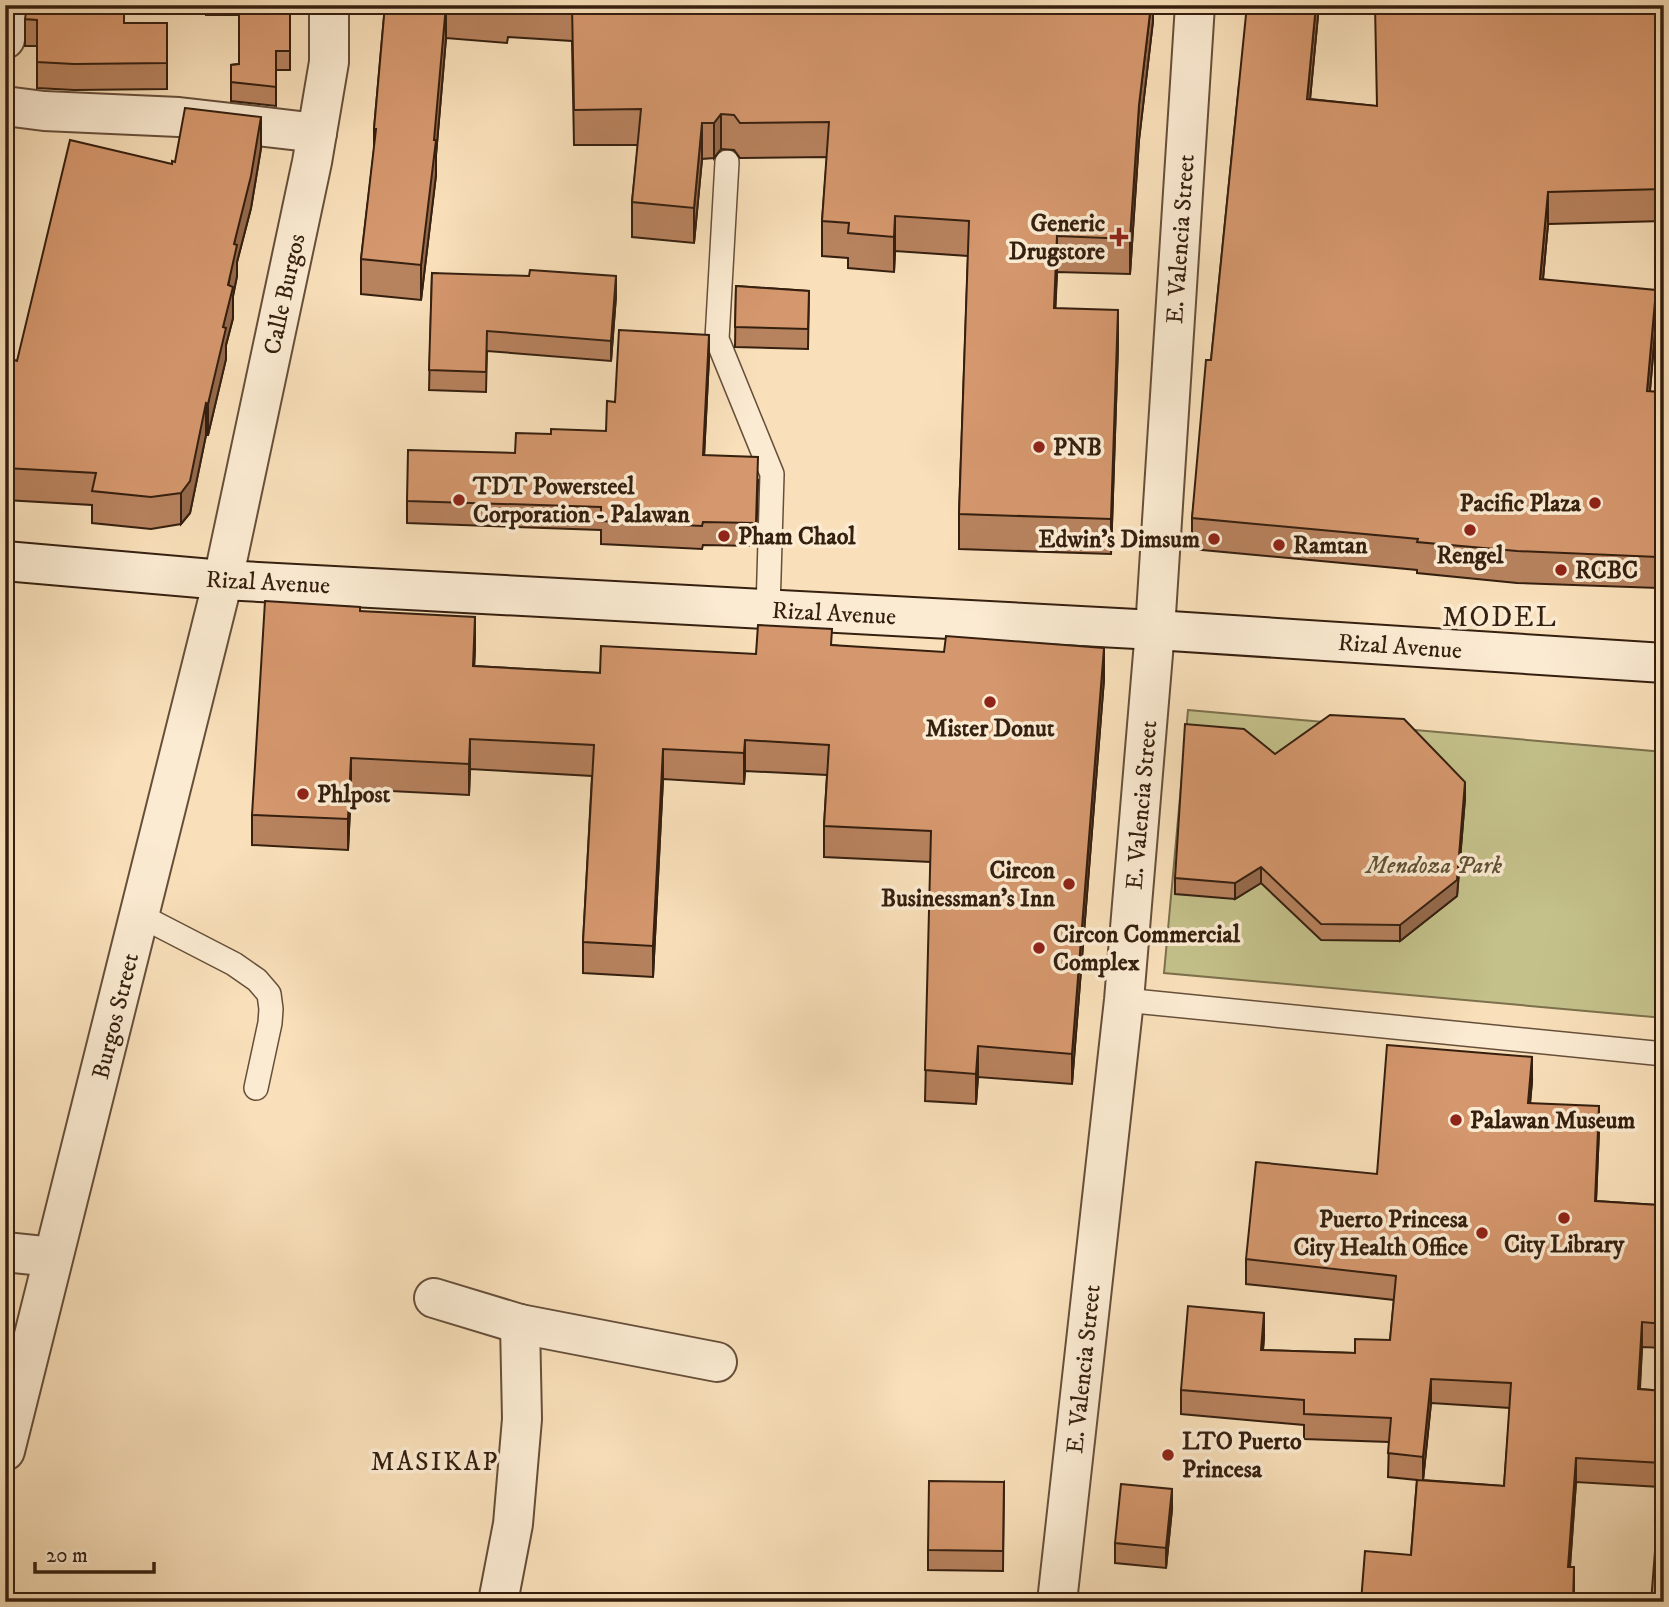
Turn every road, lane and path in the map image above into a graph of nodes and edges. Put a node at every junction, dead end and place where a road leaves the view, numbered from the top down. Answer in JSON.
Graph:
{"nodes":[{"id":1,"x":9,"y":5,"type":"edge"},
{"id":2,"x":330,"y":5,"type":"edge"},
{"id":3,"x":1195,"y":5,"type":"edge"},
{"id":4,"x":5,"y":39,"type":"edge"},
{"id":5,"x":5,"y":106,"type":"edge"},
{"id":6,"x":317,"y":133,"type":"junction"},
{"id":7,"x":727,"y":163,"type":"dead end"},
{"id":8,"x":5,"y":561,"type":"edge"},
{"id":9,"x":223,"y":580,"type":"junction"},
{"id":10,"x":768,"y":610,"type":"junction"},
{"id":11,"x":1155,"y":630,"type":"junction"},
{"id":12,"x":1664,"y":663,"type":"edge"},
{"id":13,"x":141,"y":916,"type":"junction"},
{"id":14,"x":1124,"y":1000,"type":"junction"},
{"id":15,"x":1664,"y":1054,"type":"edge"},
{"id":16,"x":256,"y":1088,"type":"dead end"},
{"id":17,"x":5,"y":1252,"type":"edge"},
{"id":18,"x":53,"y":1257,"type":"junction"},
{"id":19,"x":434,"y":1298,"type":"dead end"},
{"id":20,"x":520,"y":1324,"type":"junction"},
{"id":21,"x":717,"y":1362,"type":"dead end"},
{"id":22,"x":5,"y":1451,"type":"edge"},
{"id":23,"x":498,"y":1602,"type":"edge"},
{"id":24,"x":1057,"y":1602,"type":"edge"}],
"edges":[{"from":1,"to":4,"type":"street"},
{"from":2,"to":6,"type":"street","name":"Calle Burgos"},
{"from":3,"to":11,"type":"street","name":"E. Valencia Street"},
{"from":5,"to":6,"type":"street"},
{"from":6,"to":9,"type":"street","name":"Calle Burgos"},
{"from":7,"to":10,"type":"lane"},
{"from":8,"to":9,"type":"street","name":"Rizal Avenue"},
{"from":9,"to":10,"type":"street","name":"Rizal Avenue"},
{"from":9,"to":13,"type":"street","name":"Burgos Street"},
{"from":10,"to":11,"type":"street","name":"Rizal Avenue"},
{"from":11,"to":12,"type":"street","name":"Rizal Avenue"},
{"from":11,"to":14,"type":"street","name":"E. Valencia Street"},
{"from":13,"to":16,"type":"lane"},
{"from":13,"to":18,"type":"street","name":"Burgos Street"},
{"from":14,"to":15,"type":"lane"},
{"from":14,"to":24,"type":"street","name":"E. Valencia Street"},
{"from":17,"to":18,"type":"street"},
{"from":18,"to":22,"type":"street","name":"Burgos Street"},
{"from":19,"to":20,"type":"street"},
{"from":20,"to":21,"type":"street"},
{"from":20,"to":23,"type":"street"}]}
